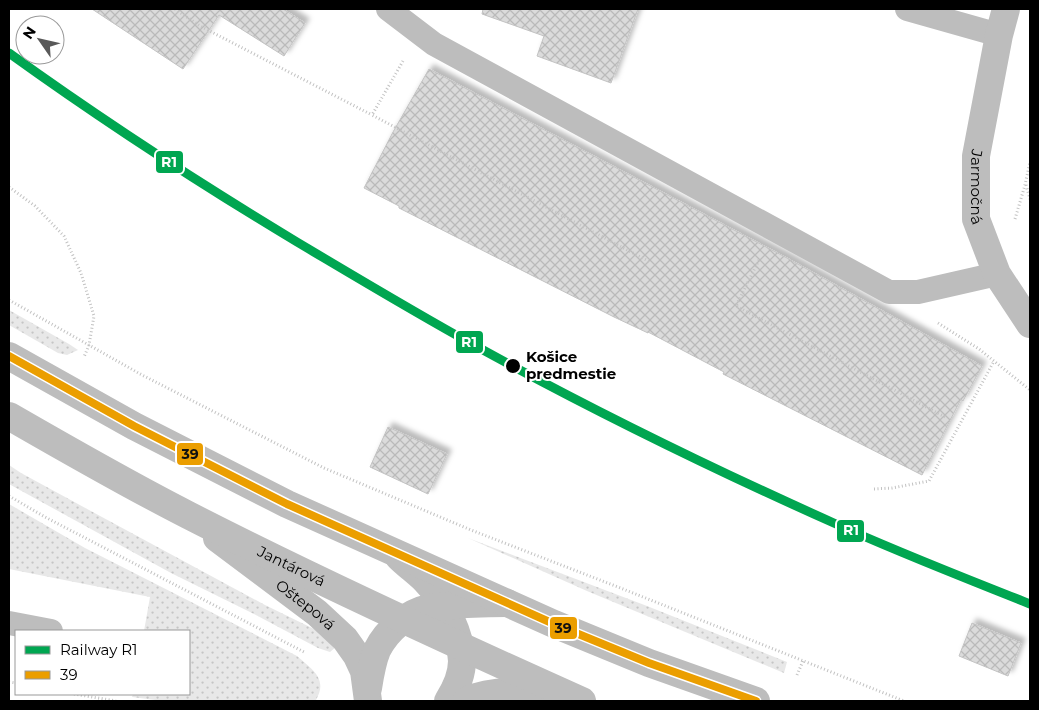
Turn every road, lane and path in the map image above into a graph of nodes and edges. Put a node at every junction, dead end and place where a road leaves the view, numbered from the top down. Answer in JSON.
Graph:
{"nodes":[{"id":1,"x":175,"y":9,"type":"edge"},
{"id":2,"x":388,"y":9,"type":"edge"},
{"id":3,"x":907,"y":9,"type":"edge"},
{"id":4,"x":1006,"y":9,"type":"edge"},
{"id":5,"x":419,"y":32,"type":"junction"},
{"id":6,"x":999,"y":35,"type":"junction"},
{"id":7,"x":372,"y":116,"type":"junction"},
{"id":8,"x":1026,"y":185,"type":"dead end"},
{"id":9,"x":9,"y":187,"type":"edge"},
{"id":10,"x":1030,"y":199,"type":"edge"},
{"id":11,"x":774,"y":230,"type":"junction"},
{"id":12,"x":650,"y":262,"type":"dead end"},
{"id":13,"x":997,"y":274,"type":"junction"},
{"id":14,"x":9,"y":300,"type":"edge"},
{"id":15,"x":938,"y":323,"type":"dead end"},
{"id":16,"x":1030,"y":324,"type":"edge"},
{"id":17,"x":89,"y":345,"type":"junction"},
{"id":18,"x":9,"y":356,"type":"edge"},
{"id":19,"x":994,"y":361,"type":"junction"},
{"id":20,"x":69,"y":390,"type":"junction"},
{"id":21,"x":1030,"y":390,"type":"edge"},
{"id":22,"x":9,"y":416,"type":"edge"},
{"id":23,"x":944,"y":417,"type":"dead end"},
{"id":24,"x":874,"y":489,"type":"dead end"},
{"id":25,"x":9,"y":496,"type":"edge"},
{"id":26,"x":186,"y":514,"type":"junction"},
{"id":27,"x":391,"y":551,"type":"junction"},
{"id":28,"x":507,"y":603,"type":"junction"},
{"id":29,"x":445,"y":606,"type":"junction"},
{"id":30,"x":402,"y":620,"type":"junction"},
{"id":31,"x":9,"y":623,"type":"edge"},
{"id":32,"x":46,"y":630,"type":"edge"},
{"id":33,"x":460,"y":646,"type":"junction"},
{"id":34,"x":311,"y":656,"type":"dead end"},
{"id":35,"x":803,"y":661,"type":"junction"},
{"id":36,"x":797,"y":675,"type":"dead end"},
{"id":37,"x":80,"y":695,"type":"edge"},
{"id":38,"x":368,"y":697,"type":"edge"},
{"id":39,"x":116,"y":701,"type":"edge"},
{"id":40,"x":448,"y":701,"type":"edge"},
{"id":41,"x":466,"y":701,"type":"edge"},
{"id":42,"x":575,"y":701,"type":"edge"},
{"id":43,"x":582,"y":701,"type":"edge"},
{"id":44,"x":756,"y":701,"type":"edge"},
{"id":45,"x":904,"y":701,"type":"edge"}],
"edges":[{"from":1,"to":7,"type":"path"},
{"from":2,"to":5,"type":"lane"},
{"from":3,"to":6,"type":"lane"},
{"from":4,"to":6,"type":"street","name":"Jarmočná"},
{"from":5,"to":7,"type":"path"},
{"from":5,"to":11,"type":"lane"},
{"from":6,"to":13,"type":"street","name":"Jarmočná"},
{"from":7,"to":12,"type":"path"},
{"from":8,"to":10,"type":"path"},
{"from":9,"to":17,"type":"path"},
{"from":11,"to":13,"type":"lane"},
{"from":11,"to":23,"type":"path"},
{"from":13,"to":16,"type":"street","name":"Jarmočná"},
{"from":14,"to":17,"type":"path"},
{"from":15,"to":19,"type":"path"},
{"from":17,"to":20,"type":"path"},
{"from":17,"to":35,"type":"path"},
{"from":18,"to":20,"type":"street"},
{"from":19,"to":21,"type":"path"},
{"from":19,"to":24,"type":"path"},
{"from":20,"to":27,"type":"street"},
{"from":22,"to":26,"type":"street","name":"Jantárová"},
{"from":25,"to":34,"type":"path"},
{"from":26,"to":30,"type":"street","name":"Jantárová"},
{"from":26,"to":38,"type":"street","name":"Oštepová"},
{"from":27,"to":28,"type":"street"},
{"from":27,"to":29,"type":"street"},
{"from":28,"to":29,"type":"street"},
{"from":28,"to":44,"type":"street"},
{"from":29,"to":30,"type":"street"},
{"from":29,"to":33,"type":"street"},
{"from":30,"to":33,"type":"street","name":"Jantárová"},
{"from":30,"to":38,"type":"street"},
{"from":31,"to":32,"type":"lane"},
{"from":33,"to":40,"type":"street"},
{"from":33,"to":43,"type":"street","name":"Jantárová"},
{"from":35,"to":36,"type":"path"},
{"from":35,"to":45,"type":"path"},
{"from":37,"to":39,"type":"path"},
{"from":41,"to":42,"type":"street"}]}
